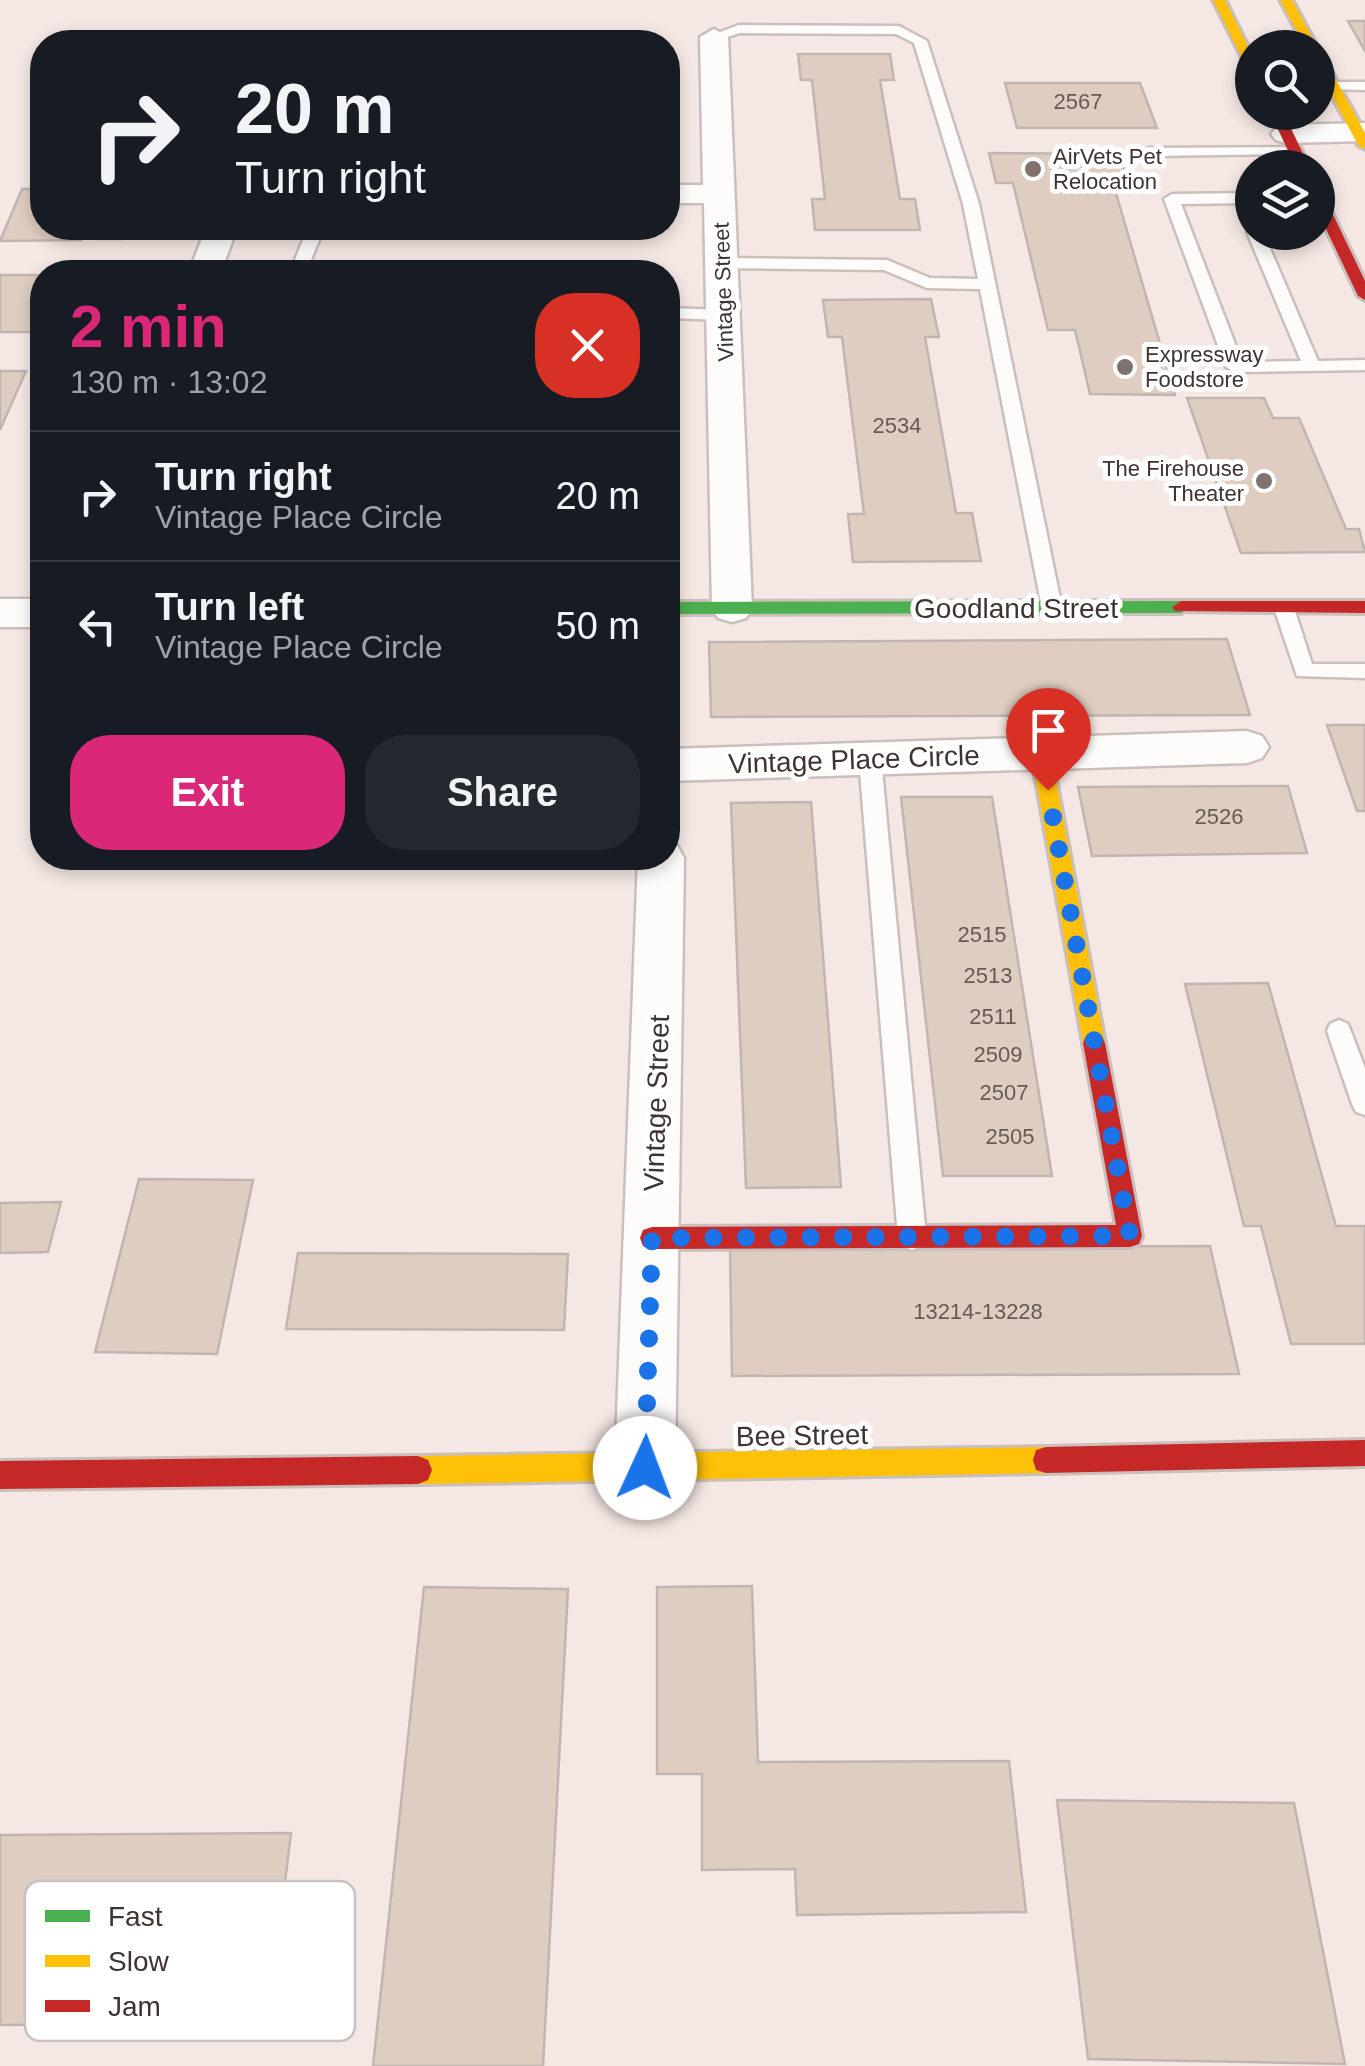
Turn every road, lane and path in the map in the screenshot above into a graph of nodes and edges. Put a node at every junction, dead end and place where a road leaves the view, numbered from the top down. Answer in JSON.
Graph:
{"nodes":[{"id":1,"x":1219,"y":0,"type":"edge"},
{"id":2,"x":1286,"y":0,"type":"edge"},
{"id":3,"x":1302,"y":30,"type":"edge"},
{"id":4,"x":1235,"y":32,"type":"edge"},
{"id":5,"x":714,"y":37,"type":"joint"},
{"id":6,"x":1335,"y":86,"type":"edge"},
{"id":7,"x":1365,"y":86,"type":"edge"},
{"id":8,"x":1335,"y":90,"type":"edge"},
{"id":9,"x":1363,"y":142,"type":"edge"},
{"id":10,"x":1292,"y":145,"type":"edge"},
{"id":11,"x":1149,"y":152,"type":"dead end"},
{"id":12,"x":680,"y":194,"type":"edge"},
{"id":13,"x":720,"y":194,"type":"junction"},
{"id":14,"x":1235,"y":198,"type":"edge"},
{"id":15,"x":1335,"y":233,"type":"edge"},
{"id":16,"x":1263,"y":250,"type":"edge"},
{"id":17,"x":722,"y":263,"type":"junction"},
{"id":18,"x":987,"y":284,"type":"junction"},
{"id":19,"x":1365,"y":296,"type":"edge"},
{"id":20,"x":680,"y":313,"type":"edge"},
{"id":21,"x":724,"y":314,"type":"junction"},
{"id":22,"x":1365,"y":365,"type":"edge"},
{"id":23,"x":1312,"y":366,"type":"junction"},
{"id":24,"x":1365,"y":607,"type":"edge"},
{"id":25,"x":680,"y":608,"type":"edge"},
{"id":26,"x":732,"y":608,"type":"junction"},
{"id":27,"x":1052,"y":608,"type":"junction"},
{"id":28,"x":1284,"y":608,"type":"junction"},
{"id":29,"x":0,"y":612,"type":"edge"},
{"id":30,"x":30,"y":612,"type":"edge"},
{"id":31,"x":1365,"y":671,"type":"edge"},
{"id":32,"x":1248,"y":747,"type":"dead end"},
{"id":33,"x":1041,"y":753,"type":"junction"},
{"id":34,"x":870,"y":759,"type":"junction"},
{"id":35,"x":680,"y":765,"type":"edge"},
{"id":36,"x":661,"y":870,"type":"edge"},
{"id":37,"x":1339,"y":1031,"type":"dead end"},
{"id":38,"x":1365,"y":1104,"type":"edge"},
{"id":39,"x":912,"y":1237,"type":"junction"},
{"id":40,"x":652,"y":1238,"type":"junction"},
{"id":41,"x":1365,"y":1454,"type":"edge"},
{"id":42,"x":645,"y":1468,"type":"junction"},
{"id":43,"x":0,"y":1475,"type":"edge"}],
"edges":[{"from":1,"to":4,"type":"street"},
{"from":2,"to":3,"type":"street"},
{"from":5,"to":13,"type":"street","name":"Vintage Street"},
{"from":5,"to":18,"type":"lane"},
{"from":6,"to":7,"type":"lane"},
{"from":8,"to":9,"type":"street"},
{"from":9,"to":10,"type":"street"},
{"from":10,"to":11,"type":"lane"},
{"from":12,"to":13,"type":"street"},
{"from":13,"to":17,"type":"street","name":"Vintage Street"},
{"from":14,"to":23,"type":"lane"},
{"from":15,"to":19,"type":"street"},
{"from":16,"to":23,"type":"lane"},
{"from":17,"to":18,"type":"lane"},
{"from":17,"to":21,"type":"street","name":"Vintage Street"},
{"from":18,"to":27,"type":"lane"},
{"from":20,"to":21,"type":"lane"},
{"from":21,"to":26,"type":"street","name":"Vintage Street"},
{"from":22,"to":23,"type":"lane"},
{"from":24,"to":28,"type":"street","name":"Goodland Street"},
{"from":25,"to":26,"type":"street","name":"Goodland Street"},
{"from":26,"to":27,"type":"street","name":"Goodland Street"},
{"from":27,"to":28,"type":"street","name":"Goodland Street"},
{"from":28,"to":31,"type":"lane"},
{"from":29,"to":30,"type":"street"},
{"from":32,"to":33,"type":"street","name":"Vintage Place Circle"},
{"from":33,"to":34,"type":"street","name":"Vintage Place Circle"},
{"from":33,"to":39,"type":"street"},
{"from":34,"to":35,"type":"street","name":"Vintage Place Circle"},
{"from":34,"to":39,"type":"lane"},
{"from":36,"to":40,"type":"street","name":"Vintage Street"},
{"from":37,"to":38,"type":"lane"},
{"from":39,"to":40,"type":"street"},
{"from":40,"to":42,"type":"street","name":"Vintage Street"},
{"from":41,"to":42,"type":"street","name":"Bee Street"},
{"from":42,"to":43,"type":"street","name":"Bee Street"}]}
